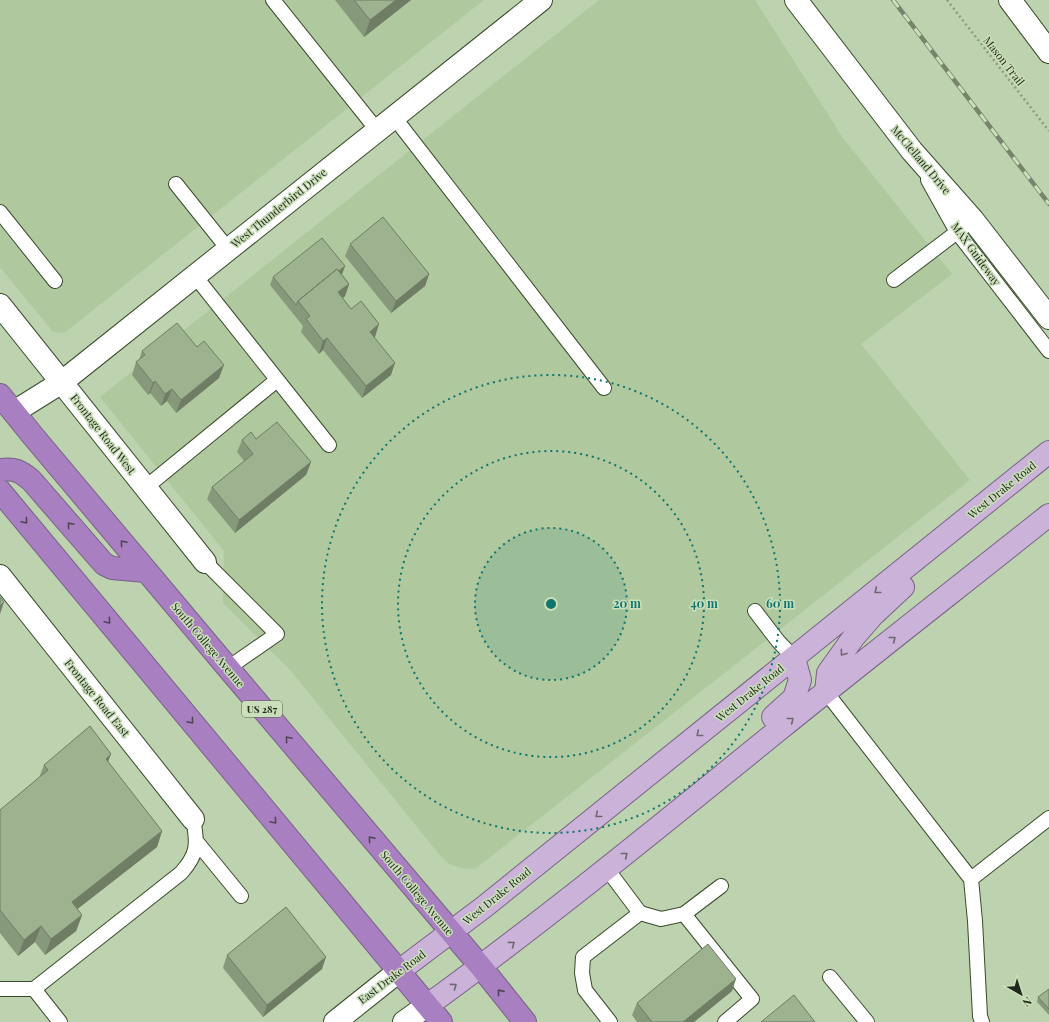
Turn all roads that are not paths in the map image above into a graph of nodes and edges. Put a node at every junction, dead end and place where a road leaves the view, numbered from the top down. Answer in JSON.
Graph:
{"nodes":[{"id":1,"x":273,"y":0,"type":"edge"},
{"id":2,"x":541,"y":0,"type":"edge"},
{"id":3,"x":796,"y":0,"type":"edge"},
{"id":4,"x":1010,"y":0,"type":"edge"},
{"id":5,"x":1049,"y":52,"type":"edge"},
{"id":6,"x":394,"y":117,"type":"junction"},
{"id":7,"x":376,"y":130,"type":"junction"},
{"id":8,"x":176,"y":184,"type":"dead end"},
{"id":9,"x":0,"y":212,"type":"edge"},
{"id":10,"x":965,"y":226,"type":"junction"},
{"id":11,"x":228,"y":249,"type":"junction"},
{"id":12,"x":195,"y":276,"type":"junction"},
{"id":13,"x":894,"y":280,"type":"dead end"},
{"id":14,"x":55,"y":281,"type":"dead end"},
{"id":15,"x":0,"y":305,"type":"edge"},
{"id":16,"x":1049,"y":318,"type":"edge"},
{"id":17,"x":1049,"y":351,"type":"edge"},
{"id":18,"x":277,"y":380,"type":"junction"},
{"id":19,"x":62,"y":382,"type":"junction"},
{"id":20,"x":604,"y":388,"type":"dead end"},
{"id":21,"x":0,"y":395,"type":"edge"},
{"id":22,"x":7,"y":414,"type":"edge"},
{"id":23,"x":329,"y":445,"type":"dead end"},
{"id":24,"x":1049,"y":452,"type":"edge"},
{"id":25,"x":0,"y":470,"type":"edge"},
{"id":26,"x":145,"y":488,"type":"junction"},
{"id":27,"x":0,"y":491,"type":"edge"},
{"id":28,"x":1049,"y":515,"type":"edge"},
{"id":29,"x":941,"y":539,"type":"junction"},
{"id":30,"x":205,"y":562,"type":"joint"},
{"id":31,"x":146,"y":571,"type":"junction"},
{"id":32,"x":0,"y":576,"type":"edge"},
{"id":33,"x":755,"y":611,"type":"dead end"},
{"id":34,"x":794,"y":658,"type":"junction"},
{"id":35,"x":228,"y":668,"type":"junction"},
{"id":36,"x":826,"y":692,"type":"junction"},
{"id":37,"x":719,"y":778,"type":"junction"},
{"id":38,"x":1049,"y":818,"type":"edge"},
{"id":39,"x":193,"y":819,"type":"joint"},
{"id":40,"x":196,"y":841,"type":"junction"},
{"id":41,"x":607,"y":869,"type":"junction"},
{"id":42,"x":971,"y":879,"type":"junction"},
{"id":43,"x":721,"y":886,"type":"dead end"},
{"id":44,"x":241,"y":896,"type":"dead end"},
{"id":45,"x":640,"y":913,"type":"junction"},
{"id":46,"x":684,"y":914,"type":"junction"},
{"id":47,"x":451,"y":933,"type":"junction"},
{"id":48,"x":481,"y":967,"type":"junction"},
{"id":49,"x":399,"y":971,"type":"junction"},
{"id":50,"x":830,"y":977,"type":"dead end"},
{"id":51,"x":0,"y":989,"type":"edge"},
{"id":52,"x":34,"y":989,"type":"junction"},
{"id":53,"x":435,"y":1014,"type":"edge"},
{"id":54,"x":978,"y":1020,"type":"edge"},
{"id":55,"x":60,"y":1022,"type":"edge"},
{"id":56,"x":335,"y":1022,"type":"edge"},
{"id":57,"x":404,"y":1022,"type":"edge"},
{"id":58,"x":525,"y":1022,"type":"edge"},
{"id":59,"x":610,"y":1022,"type":"edge"},
{"id":60,"x":725,"y":1022,"type":"edge"},
{"id":61,"x":867,"y":1022,"type":"edge"}],
"edges":[{"from":1,"to":7,"type":"lane"},
{"from":2,"to":6,"type":"street","name":"West Thunderbird Drive"},
{"from":3,"to":10,"type":"street","name":"McClelland Drive"},
{"from":4,"to":5,"type":"street"},
{"from":6,"to":7,"type":"street","name":"West Thunderbird Drive"},
{"from":6,"to":20,"type":"lane"},
{"from":7,"to":11,"type":"street","name":"West Thunderbird Drive"},
{"from":8,"to":11,"type":"lane"},
{"from":9,"to":14,"type":"lane"},
{"from":10,"to":13,"type":"lane"},
{"from":10,"to":16,"type":"street","name":"McClelland Drive"},
{"from":10,"to":17,"type":"lane","name":"MAX Guideway"},
{"from":11,"to":12,"type":"street","name":"West Thunderbird Drive"},
{"from":12,"to":18,"type":"lane"},
{"from":12,"to":19,"type":"street","name":"West Thunderbird Drive"},
{"from":15,"to":19,"type":"street","name":"Frontage Road West"},
{"from":18,"to":23,"type":"lane"},
{"from":18,"to":26,"type":"lane"},
{"from":19,"to":22,"type":"street","name":"West Thunderbird Drive"},
{"from":19,"to":26,"type":"street","name":"Frontage Road West"},
{"from":21,"to":22,"type":"highway","name":"South College Avenue","number":"US 287"},
{"from":31,"to":22,"type":"highway","name":"South College Avenue","number":"US 287","one_way":true},
{"from":24,"to":29,"type":"main road","name":"West Drake Road"},
{"from":31,"to":25,"type":"highway","one_way":true},
{"from":26,"to":30,"type":"street","name":"Frontage Road West"},
{"from":27,"to":49,"type":"highway","one_way":true},
{"from":36,"to":28,"type":"main road","one_way":true},
{"from":29,"to":34,"type":"main road","name":"West Drake Road","one_way":true},
{"from":29,"to":36,"type":"main road","one_way":true},
{"from":30,"to":35,"type":"lane"},
{"from":31,"to":35,"type":"highway","name":"South College Avenue","number":"US 287"},
{"from":32,"to":39,"type":"street","name":"Frontage Road East"},
{"from":33,"to":34,"type":"lane"},
{"from":34,"to":37,"type":"main road"},
{"from":34,"to":47,"type":"main road","name":"West Drake Road","one_way":true},
{"from":47,"to":35,"type":"highway","name":"South College Avenue","number":"US 287","one_way":true},
{"from":37,"to":36,"type":"main road","one_way":true},
{"from":36,"to":42,"type":"lane"},
{"from":41,"to":37,"type":"main road","one_way":true},
{"from":38,"to":42,"type":"lane"},
{"from":39,"to":40,"type":"lane"},
{"from":40,"to":44,"type":"lane"},
{"from":40,"to":52,"type":"lane"},
{"from":41,"to":45,"type":"lane"},
{"from":48,"to":41,"type":"main road","one_way":true},
{"from":42,"to":54,"type":"lane"},
{"from":43,"to":46,"type":"lane"},
{"from":45,"to":46,"type":"lane"},
{"from":45,"to":59,"type":"lane"},
{"from":46,"to":60,"type":"lane"},
{"from":47,"to":48,"type":"highway","name":"South College Avenue","number":"US 287"},
{"from":47,"to":49,"type":"main road","name":"East Drake Road"},
{"from":53,"to":48,"type":"main road","one_way":true},
{"from":58,"to":48,"type":"highway","name":"South College Avenue","number":"US 287","one_way":true},
{"from":49,"to":53,"type":"highway"},
{"from":49,"to":56,"type":"street","name":"East Drake Road"},
{"from":50,"to":61,"type":"lane"},
{"from":51,"to":52,"type":"lane"},
{"from":52,"to":55,"type":"lane"},
{"from":53,"to":57,"type":"street"}]}
